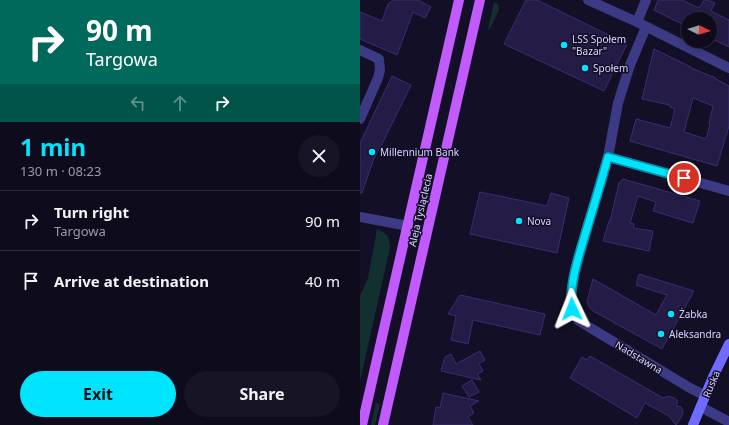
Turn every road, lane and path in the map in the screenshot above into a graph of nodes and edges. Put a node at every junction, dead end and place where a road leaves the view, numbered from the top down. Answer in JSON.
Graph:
{"nodes":[{"id":1,"x":459,"y":0,"type":"edge"},
{"id":2,"x":480,"y":0,"type":"edge"},
{"id":3,"x":588,"y":0,"type":"edge"},
{"id":4,"x":646,"y":0,"type":"edge"},
{"id":5,"x":642,"y":25,"type":"junction"},
{"id":6,"x":360,"y":50,"type":"edge"},
{"id":7,"x":729,"y":68,"type":"edge"},
{"id":8,"x":360,"y":119,"type":"edge"},
{"id":9,"x":608,"y":157,"type":"junction"},
{"id":10,"x":729,"y":191,"type":"edge"},
{"id":11,"x":360,"y":217,"type":"edge"},
{"id":12,"x":408,"y":226,"type":"junction"},
{"id":13,"x":729,"y":344,"type":"edge"},
{"id":14,"x":706,"y":396,"type":"junction"},
{"id":15,"x":701,"y":407,"type":"junction"},
{"id":16,"x":729,"y":422,"type":"edge"},
{"id":17,"x":362,"y":425,"type":"edge"},
{"id":18,"x":383,"y":425,"type":"edge"},
{"id":19,"x":693,"y":425,"type":"edge"}],
"edges":[{"from":1,"to":12,"type":"main road","name":"Aleja Tysiąclecia"},
{"from":2,"to":18,"type":"main road","name":"Aleja Tysiąclecia"},
{"from":3,"to":5,"type":"street"},
{"from":4,"to":5,"type":"street"},
{"from":5,"to":7,"type":"street"},
{"from":5,"to":9,"type":"street"},
{"from":6,"to":8,"type":"street"},
{"from":9,"to":10,"type":"street"},
{"from":9,"to":14,"type":"street","name":"Nadstawna"},
{"from":11,"to":12,"type":"street"},
{"from":12,"to":17,"type":"main road","name":"Aleja Tysiąclecia"},
{"from":13,"to":14,"type":"street","name":"Ruska"},
{"from":14,"to":15,"type":"street","name":"Ruska"},
{"from":15,"to":16,"type":"street"},
{"from":15,"to":19,"type":"street","name":"Ruska"}]}
